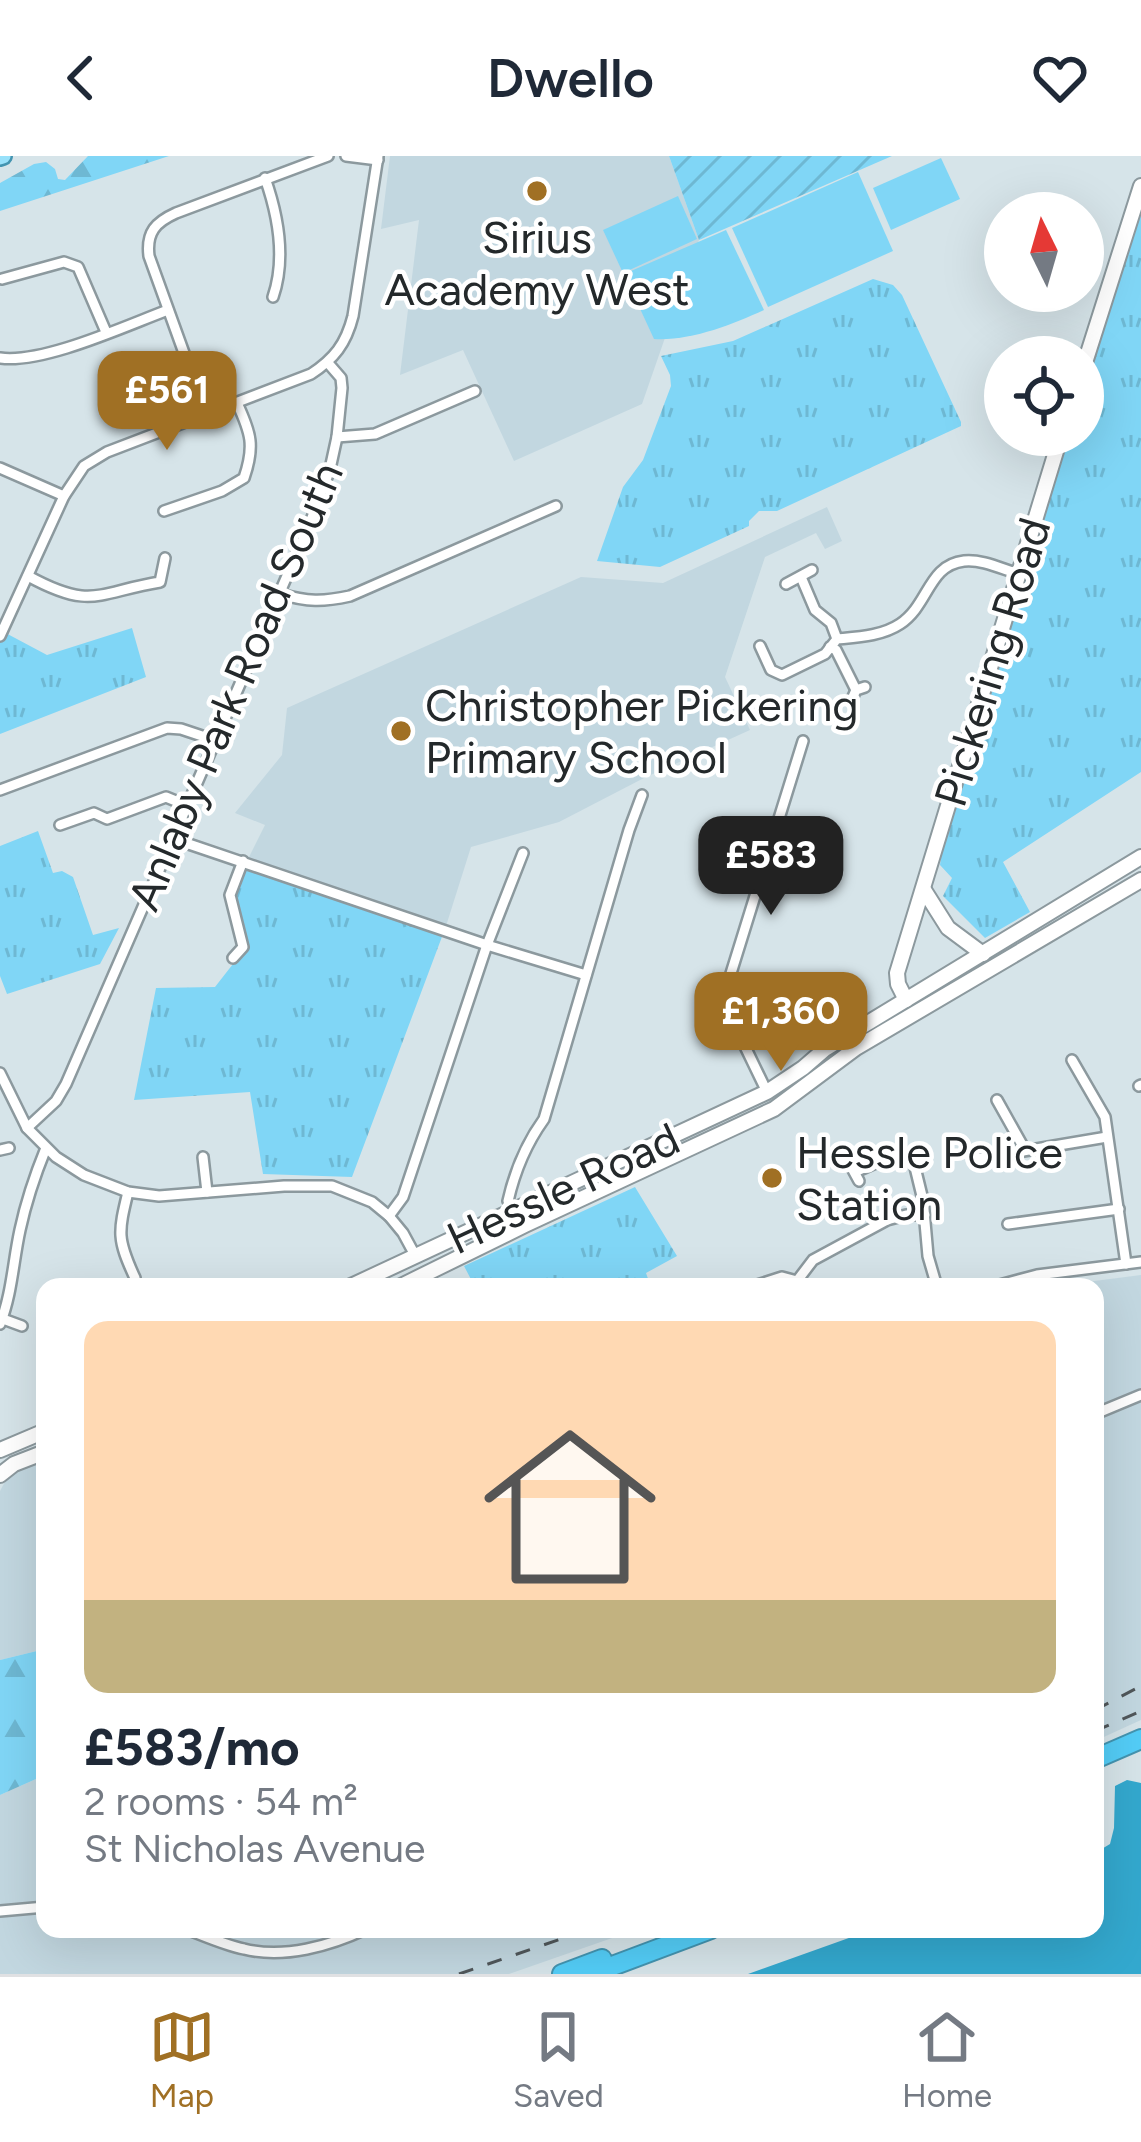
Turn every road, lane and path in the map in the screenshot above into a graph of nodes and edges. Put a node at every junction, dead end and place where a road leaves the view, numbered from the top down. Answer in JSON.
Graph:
{"nodes":[{"id":1,"x":328,"y":156,"type":"edge"},
{"id":2,"x":346,"y":156,"type":"edge"},
{"id":3,"x":378,"y":158,"type":"edge"},
{"id":4,"x":265,"y":178,"type":"junction"},
{"id":5,"x":1141,"y":186,"type":"edge"},
{"id":6,"x":2,"y":279,"type":"edge"},
{"id":7,"x":273,"y":297,"type":"dead end"},
{"id":8,"x":168,"y":310,"type":"junction"},
{"id":9,"x":106,"y":332,"type":"junction"},
{"id":10,"x":1093,"y":336,"type":"edge"},
{"id":11,"x":0,"y":358,"type":"edge"},
{"id":12,"x":328,"y":363,"type":"junction"},
{"id":13,"x":475,"y":391,"type":"dead end"},
{"id":14,"x":237,"y":403,"type":"junction"},
{"id":15,"x":206,"y":414,"type":"junction"},
{"id":16,"x":337,"y":437,"type":"junction"},
{"id":17,"x":1055,"y":456,"type":"edge"},
{"id":18,"x":0,"y":468,"type":"edge"},
{"id":19,"x":64,"y":496,"type":"junction"},
{"id":20,"x":556,"y":506,"type":"dead end"},
{"id":21,"x":164,"y":511,"type":"dead end"},
{"id":22,"x":165,"y":558,"type":"dead end"},
{"id":23,"x":812,"y":570,"type":"dead end"},
{"id":24,"x":1019,"y":574,"type":"junction"},
{"id":25,"x":28,"y":577,"type":"junction"},
{"id":26,"x":801,"y":578,"type":"junction"},
{"id":27,"x":786,"y":584,"type":"dead end"},
{"id":28,"x":281,"y":594,"type":"junction"},
{"id":29,"x":0,"y":636,"type":"edge"},
{"id":30,"x":834,"y":643,"type":"junction"},
{"id":31,"x":760,"y":646,"type":"dead end"},
{"id":32,"x":775,"y":672,"type":"junction"},
{"id":33,"x":768,"y":683,"type":"dead end"},
{"id":34,"x":858,"y":692,"type":"dead end"},
{"id":35,"x":217,"y":741,"type":"junction"},
{"id":36,"x":802,"y":741,"type":"dead end"},
{"id":37,"x":0,"y":790,"type":"edge"},
{"id":38,"x":642,"y":795,"type":"dead end"},
{"id":39,"x":188,"y":806,"type":"junction"},
{"id":40,"x":59,"y":825,"type":"dead end"},
{"id":41,"x":174,"y":839,"type":"junction"},
{"id":42,"x":523,"y":853,"type":"dead end"},
{"id":43,"x":1141,"y":856,"type":"edge"},
{"id":44,"x":243,"y":861,"type":"junction"},
{"id":45,"x":1141,"y":880,"type":"edge"},
{"id":46,"x":924,"y":890,"type":"junction"},
{"id":47,"x":487,"y":945,"type":"junction"},
{"id":48,"x":983,"y":953,"type":"junction"},
{"id":49,"x":233,"y":958,"type":"dead end"},
{"id":50,"x":586,"y":975,"type":"junction"},
{"id":51,"x":906,"y":1000,"type":"junction"},
{"id":52,"x":1072,"y":1060,"type":"dead end"},
{"id":53,"x":0,"y":1073,"type":"edge"},
{"id":54,"x":767,"y":1092,"type":"junction"},
{"id":55,"x":997,"y":1100,"type":"dead end"},
{"id":56,"x":27,"y":1128,"type":"junction"},
{"id":57,"x":1107,"y":1137,"type":"junction"},
{"id":58,"x":922,"y":1142,"type":"dead end"},
{"id":59,"x":46,"y":1148,"type":"junction"},
{"id":60,"x":1025,"y":1150,"type":"junction"},
{"id":61,"x":912,"y":1155,"type":"junction"},
{"id":62,"x":203,"y":1157,"type":"dead end"},
{"id":63,"x":847,"y":1159,"type":"dead end"},
{"id":64,"x":976,"y":1159,"type":"dead end"},
{"id":65,"x":128,"y":1192,"type":"junction"},
{"id":66,"x":207,"y":1192,"type":"junction"},
{"id":67,"x":1119,"y":1209,"type":"junction"},
{"id":68,"x":516,"y":1211,"type":"junction"},
{"id":69,"x":925,"y":1214,"type":"junction"},
{"id":70,"x":389,"y":1216,"type":"junction"},
{"id":71,"x":1008,"y":1224,"type":"dead end"},
{"id":72,"x":416,"y":1257,"type":"junction"},
{"id":73,"x":1141,"y":1262,"type":"edge"},
{"id":74,"x":1126,"y":1264,"type":"junction"},
{"id":75,"x":135,"y":1278,"type":"dead end"},
{"id":76,"x":369,"y":1278,"type":"edge"},
{"id":77,"x":417,"y":1278,"type":"edge"},
{"id":78,"x":801,"y":1278,"type":"edge"},
{"id":79,"x":934,"y":1278,"type":"edge"},
{"id":80,"x":1026,"y":1278,"type":"edge"},
{"id":81,"x":6,"y":1285,"type":"edge"},
{"id":82,"x":1,"y":1321,"type":"edge"},
{"id":83,"x":22,"y":1326,"type":"dead end"},
{"id":84,"x":1141,"y":1395,"type":"edge"},
{"id":85,"x":1104,"y":1410,"type":"edge"},
{"id":86,"x":36,"y":1435,"type":"edge"},
{"id":87,"x":0,"y":1450,"type":"edge"},
{"id":88,"x":36,"y":1455,"type":"edge"},
{"id":89,"x":0,"y":1474,"type":"edge"},
{"id":90,"x":1141,"y":1744,"type":"edge"},
{"id":91,"x":1104,"y":1760,"type":"edge"},
{"id":92,"x":36,"y":1908,"type":"edge"},
{"id":93,"x":0,"y":1911,"type":"edge"},
{"id":94,"x":210,"y":1938,"type":"edge"},
{"id":95,"x":341,"y":1938,"type":"edge"},
{"id":96,"x":655,"y":1938,"type":"edge"},
{"id":97,"x":687,"y":1938,"type":"edge"},
{"id":98,"x":215,"y":1940,"type":"joint"},
{"id":99,"x":562,"y":1974,"type":"edge"},
{"id":100,"x":591,"y":1974,"type":"edge"}],
"edges":[{"from":1,"to":4,"type":"street"},
{"from":2,"to":3,"type":"street"},
{"from":3,"to":12,"type":"street"},
{"from":4,"to":7,"type":"street"},
{"from":4,"to":8,"type":"street"},
{"from":5,"to":10,"type":"street"},
{"from":6,"to":9,"type":"street"},
{"from":8,"to":9,"type":"street"},
{"from":8,"to":15,"type":"street"},
{"from":9,"to":11,"type":"street"},
{"from":12,"to":14,"type":"street"},
{"from":12,"to":16,"type":"street","name":"Anlaby Park Road South"},
{"from":13,"to":16,"type":"street"},
{"from":14,"to":15,"type":"street"},
{"from":14,"to":21,"type":"street"},
{"from":15,"to":19,"type":"street"},
{"from":16,"to":28,"type":"street","name":"Anlaby Park Road South"},
{"from":17,"to":24,"type":"street","name":"Pickering Road"},
{"from":18,"to":19,"type":"street"},
{"from":19,"to":25,"type":"street"},
{"from":20,"to":28,"type":"street"},
{"from":22,"to":25,"type":"street"},
{"from":23,"to":26,"type":"street"},
{"from":24,"to":30,"type":"street"},
{"from":24,"to":46,"type":"street","name":"Pickering Road"},
{"from":25,"to":29,"type":"street"},
{"from":26,"to":27,"type":"street"},
{"from":26,"to":30,"type":"street"},
{"from":28,"to":35,"type":"street","name":"Anlaby Park Road South"},
{"from":30,"to":32,"type":"street"},
{"from":30,"to":34,"type":"street"},
{"from":31,"to":32,"type":"street"},
{"from":32,"to":33,"type":"street"},
{"from":35,"to":37,"type":"street"},
{"from":35,"to":39,"type":"street","name":"Anlaby Park Road South"},
{"from":36,"to":54,"type":"street"},
{"from":38,"to":50,"type":"street"},
{"from":39,"to":40,"type":"street"},
{"from":39,"to":41,"type":"street","name":"Anlaby Park Road South"},
{"from":41,"to":44,"type":"street"},
{"from":41,"to":56,"type":"street","name":"Anlaby Park Road South"},
{"from":42,"to":47,"type":"street"},
{"from":43,"to":48,"type":"street","name":"Hessle Road"},
{"from":44,"to":47,"type":"street"},
{"from":44,"to":49,"type":"street"},
{"from":45,"to":77,"type":"street","name":"Hessle Road"},
{"from":46,"to":48,"type":"street"},
{"from":46,"to":51,"type":"street","name":"Pickering Road"},
{"from":47,"to":50,"type":"street"},
{"from":47,"to":70,"type":"street"},
{"from":48,"to":51,"type":"street","name":"Hessle Road"},
{"from":50,"to":68,"type":"street"},
{"from":51,"to":54,"type":"street","name":"Hessle Road"},
{"from":52,"to":57,"type":"street"},
{"from":53,"to":56,"type":"street"},
{"from":54,"to":68,"type":"street","name":"Hessle Road"},
{"from":55,"to":60,"type":"street"},
{"from":56,"to":59,"type":"street"},
{"from":57,"to":60,"type":"street"},
{"from":57,"to":67,"type":"street"},
{"from":58,"to":61,"type":"street"},
{"from":59,"to":65,"type":"street"},
{"from":59,"to":81,"type":"street"},
{"from":60,"to":64,"type":"street"},
{"from":61,"to":63,"type":"street"},
{"from":61,"to":69,"type":"street"},
{"from":62,"to":66,"type":"street"},
{"from":65,"to":66,"type":"street"},
{"from":65,"to":75,"type":"street"},
{"from":66,"to":70,"type":"street"},
{"from":67,"to":71,"type":"street"},
{"from":67,"to":74,"type":"street"},
{"from":68,"to":72,"type":"street","name":"Hessle Road"},
{"from":69,"to":78,"type":"street"},
{"from":69,"to":79,"type":"street"},
{"from":70,"to":72,"type":"street"},
{"from":72,"to":76,"type":"street","name":"Hessle Road"},
{"from":73,"to":74,"type":"street"},
{"from":74,"to":80,"type":"street"},
{"from":81,"to":82,"type":"street"},
{"from":82,"to":83,"type":"street"},
{"from":84,"to":85,"type":"street"},
{"from":86,"to":87,"type":"street"},
{"from":88,"to":89,"type":"street"},
{"from":90,"to":91,"type":"highway"},
{"from":92,"to":93,"type":"street"},
{"from":94,"to":98,"type":"street"},
{"from":95,"to":98,"type":"street"},
{"from":96,"to":99,"type":"highway"},
{"from":97,"to":100,"type":"highway"}]}
